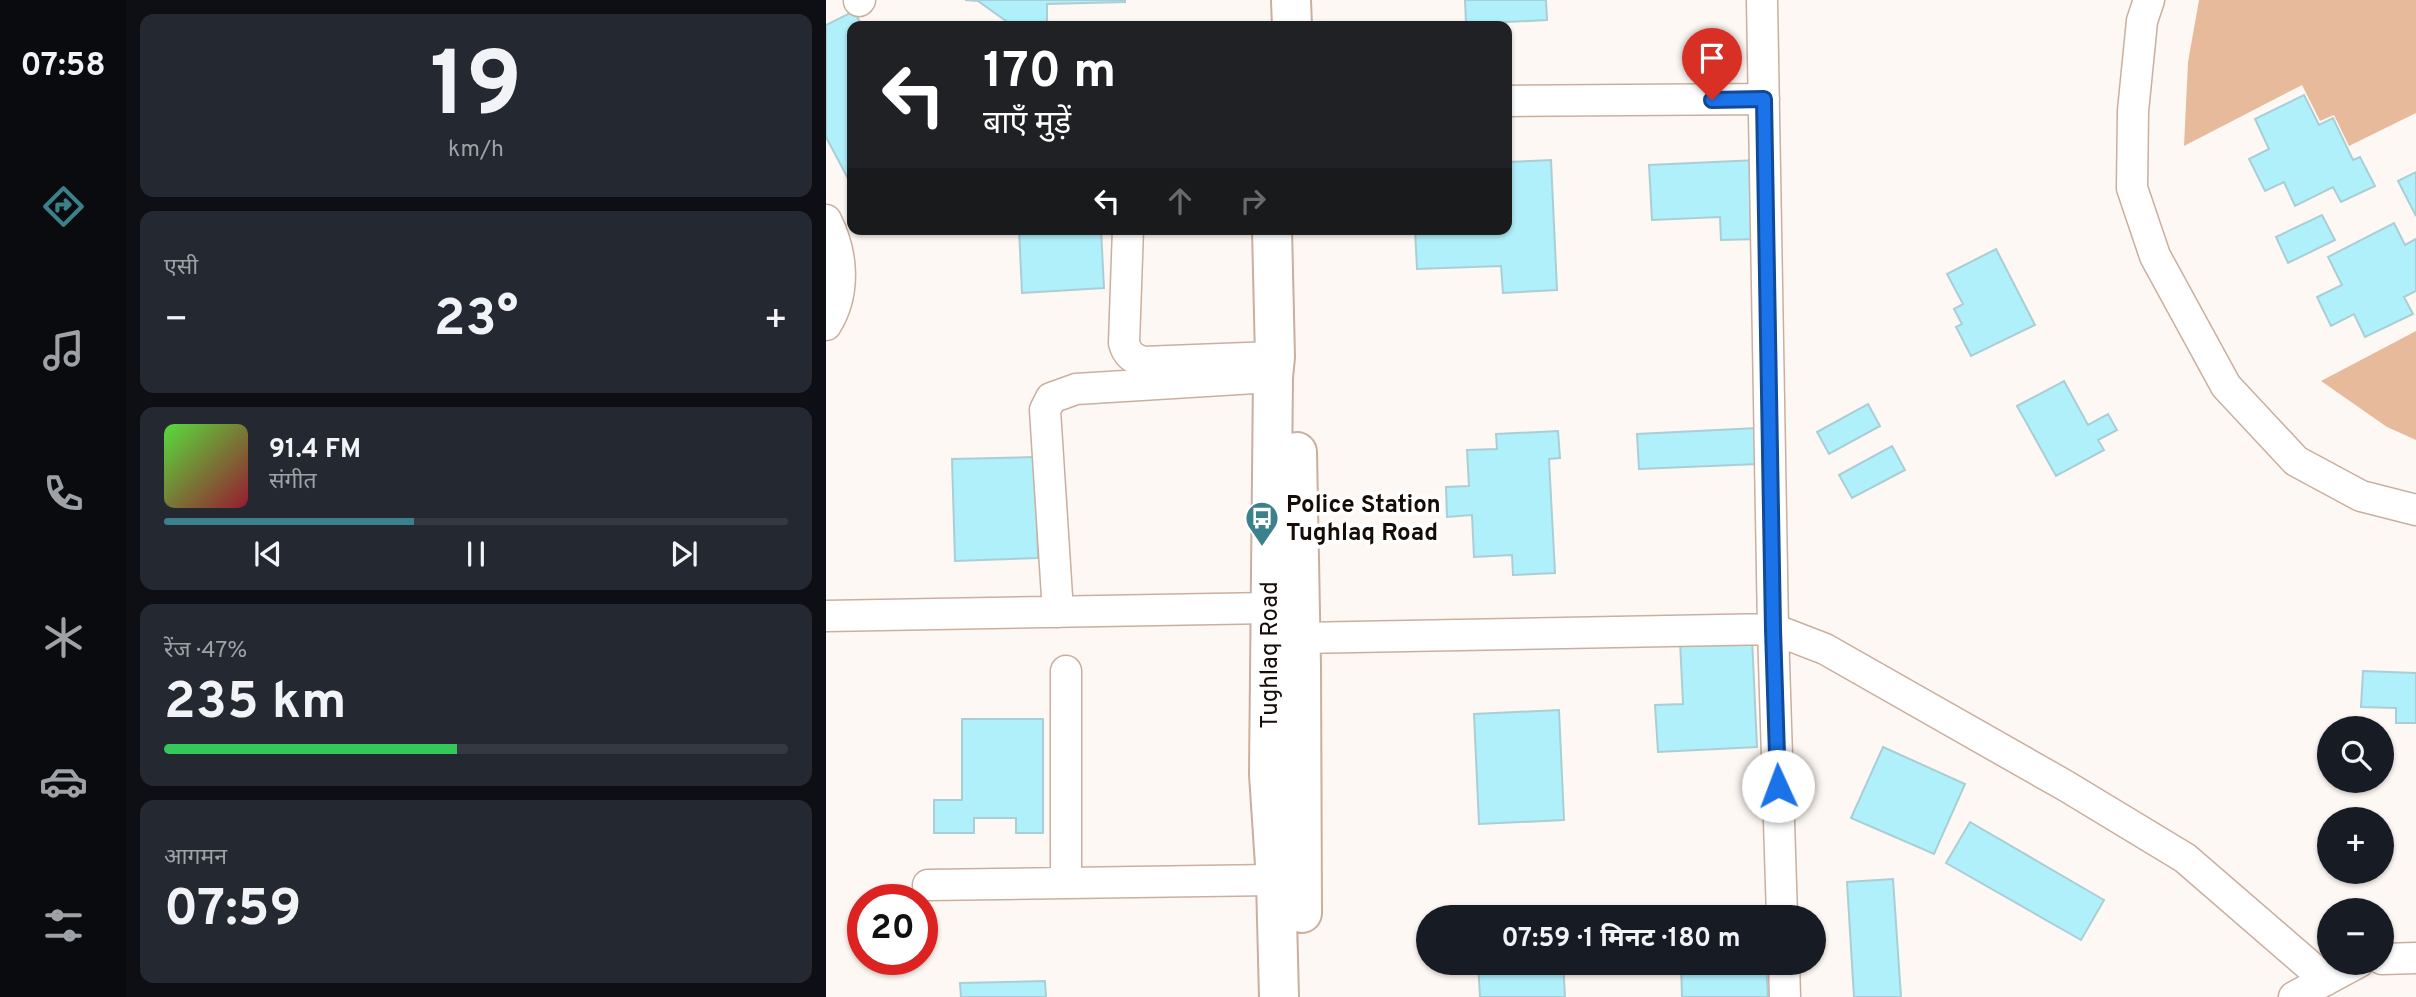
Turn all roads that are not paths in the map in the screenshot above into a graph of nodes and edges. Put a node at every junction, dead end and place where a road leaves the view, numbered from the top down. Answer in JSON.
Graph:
{"nodes":[{"id":1,"x":1268,"y":0,"type":"edge"},
{"id":2,"x":1291,"y":0,"type":"edge"},
{"id":3,"x":1762,"y":0,"type":"edge"},
{"id":4,"x":2149,"y":0,"type":"edge"},
{"id":5,"x":1268,"y":21,"type":"edge"},
{"id":6,"x":1292,"y":21,"type":"edge"},
{"id":7,"x":1764,"y":99,"type":"junction"},
{"id":8,"x":1512,"y":101,"type":"edge"},
{"id":9,"x":826,"y":220,"type":"edge"},
{"id":10,"x":1128,"y":235,"type":"edge"},
{"id":11,"x":1272,"y":235,"type":"edge"},
{"id":12,"x":1294,"y":235,"type":"edge"},
{"id":13,"x":826,"y":326,"type":"edge"},
{"id":14,"x":1274,"y":367,"type":"junction"},
{"id":15,"x":2416,"y":510,"type":"edge"},
{"id":16,"x":1269,"y":608,"type":"junction"},
{"id":17,"x":1058,"y":612,"type":"junction"},
{"id":18,"x":826,"y":616,"type":"edge"},
{"id":19,"x":1773,"y":629,"type":"junction"},
{"id":20,"x":1300,"y":638,"type":"junction"},
{"id":21,"x":1066,"y":671,"type":"dead end"},
{"id":22,"x":1276,"y":880,"type":"junction"},
{"id":23,"x":1066,"y":883,"type":"junction"},
{"id":24,"x":938,"y":885,"type":"edge"},
{"id":25,"x":1782,"y":905,"type":"edge"},
{"id":26,"x":2416,"y":958,"type":"edge"},
{"id":27,"x":2394,"y":959,"type":"edge"},
{"id":28,"x":1784,"y":975,"type":"edge"},
{"id":29,"x":2335,"y":975,"type":"edge"},
{"id":30,"x":2326,"y":980,"type":"junction"},
{"id":31,"x":1279,"y":997,"type":"edge"},
{"id":32,"x":1303,"y":997,"type":"edge"},
{"id":33,"x":1785,"y":997,"type":"edge"},
{"id":34,"x":2294,"y":997,"type":"edge"}],
"edges":[{"from":1,"to":5,"type":"main road"},
{"from":2,"to":6,"type":"main road"},
{"from":3,"to":7,"type":"street"},
{"from":4,"to":15,"type":"street"},
{"from":7,"to":8,"type":"street"},
{"from":7,"to":19,"type":"street"},
{"from":9,"to":13,"type":"street"},
{"from":10,"to":14,"type":"street"},
{"from":11,"to":14,"type":"main road","name":"Tughlaq Road"},
{"from":12,"to":20,"type":"main road","name":"Tughlaq Road"},
{"from":14,"to":16,"type":"main road","name":"Tughlaq Road"},
{"from":14,"to":17,"type":"street"},
{"from":16,"to":17,"type":"street"},
{"from":16,"to":22,"type":"main road","name":"Tughlaq Road"},
{"from":17,"to":18,"type":"street"},
{"from":19,"to":20,"type":"street"},
{"from":19,"to":25,"type":"street"},
{"from":19,"to":30,"type":"street"},
{"from":20,"to":32,"type":"main road","name":"Tughlaq Road"},
{"from":21,"to":23,"type":"street"},
{"from":22,"to":23,"type":"street"},
{"from":22,"to":31,"type":"main road","name":"Tughlaq Road"},
{"from":23,"to":24,"type":"street"},
{"from":26,"to":27,"type":"street"},
{"from":28,"to":33,"type":"street"},
{"from":29,"to":30,"type":"street"},
{"from":30,"to":34,"type":"street"}]}
